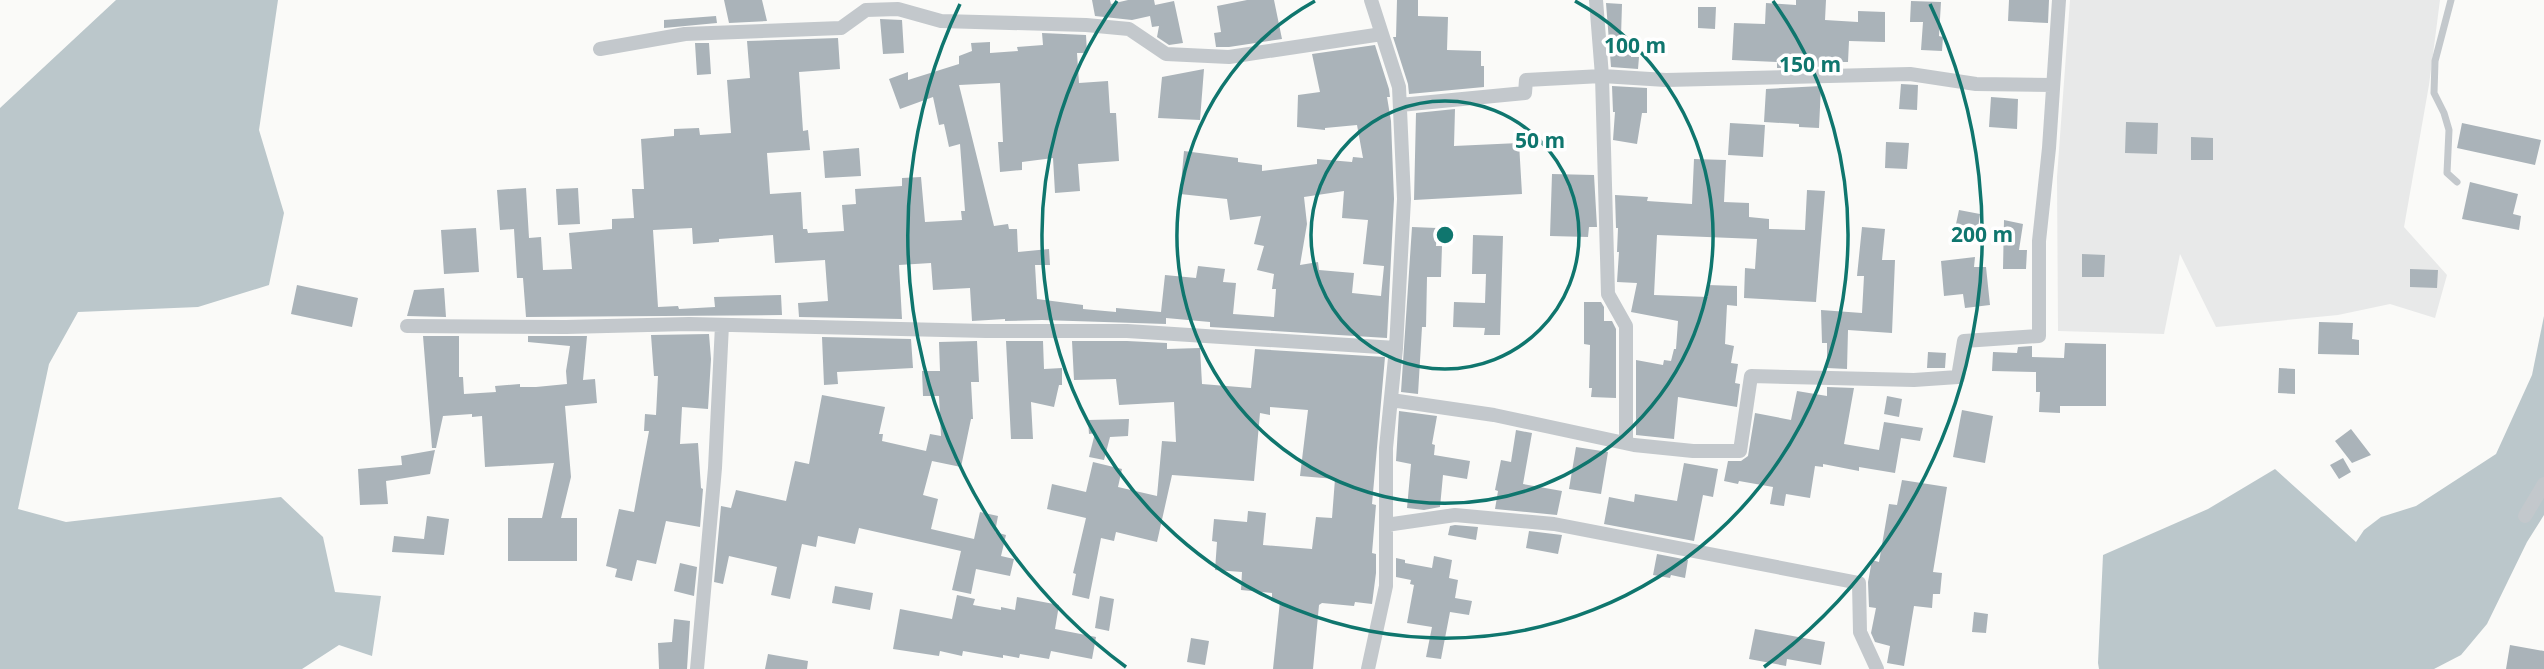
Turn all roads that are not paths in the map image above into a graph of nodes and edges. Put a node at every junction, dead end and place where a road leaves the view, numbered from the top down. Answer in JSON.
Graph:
{"nodes":[{"id":1,"x":918,"y":0,"type":"edge"},
{"id":2,"x":1371,"y":0,"type":"edge"},
{"id":3,"x":1596,"y":0,"type":"edge"},
{"id":4,"x":2059,"y":0,"type":"edge"},
{"id":5,"x":2451,"y":0,"type":"edge"},
{"id":6,"x":921,"y":15,"type":"junction"},
{"id":7,"x":1382,"y":34,"type":"junction"},
{"id":8,"x":600,"y":49,"type":"dead end"},
{"id":9,"x":1602,"y":76,"type":"junction"},
{"id":10,"x":2053,"y":85,"type":"junction"},
{"id":11,"x":1400,"y":105,"type":"junction"},
{"id":12,"x":2457,"y":182,"type":"dead end"},
{"id":13,"x":722,"y":325,"type":"junction"},
{"id":14,"x":407,"y":326,"type":"dead end"},
{"id":15,"x":1395,"y":348,"type":"junction"},
{"id":16,"x":1391,"y":400,"type":"junction"},
{"id":17,"x":1626,"y":443,"type":"junction"},
{"id":18,"x":2544,"y":484,"type":"edge"},
{"id":19,"x":2525,"y":516,"type":"dead end"},
{"id":20,"x":1386,"y":525,"type":"junction"},
{"id":21,"x":696,"y":669,"type":"edge"},
{"id":22,"x":1368,"y":669,"type":"edge"},
{"id":23,"x":1877,"y":669,"type":"edge"}],
"edges":[{"from":1,"to":6,"type":"street"},
{"from":2,"to":7,"type":"street"},
{"from":3,"to":9,"type":"street"},
{"from":4,"to":10,"type":"street"},
{"from":5,"to":12,"type":"lane"},
{"from":6,"to":7,"type":"street"},
{"from":6,"to":8,"type":"street"},
{"from":7,"to":11,"type":"street"},
{"from":9,"to":10,"type":"street"},
{"from":9,"to":11,"type":"street"},
{"from":9,"to":17,"type":"street"},
{"from":10,"to":17,"type":"street"},
{"from":11,"to":15,"type":"street"},
{"from":13,"to":14,"type":"street"},
{"from":13,"to":15,"type":"street"},
{"from":13,"to":21,"type":"street"},
{"from":15,"to":16,"type":"street"},
{"from":16,"to":17,"type":"street"},
{"from":16,"to":20,"type":"street"},
{"from":18,"to":19,"type":"street"},
{"from":20,"to":22,"type":"street"},
{"from":20,"to":23,"type":"street"}]}
